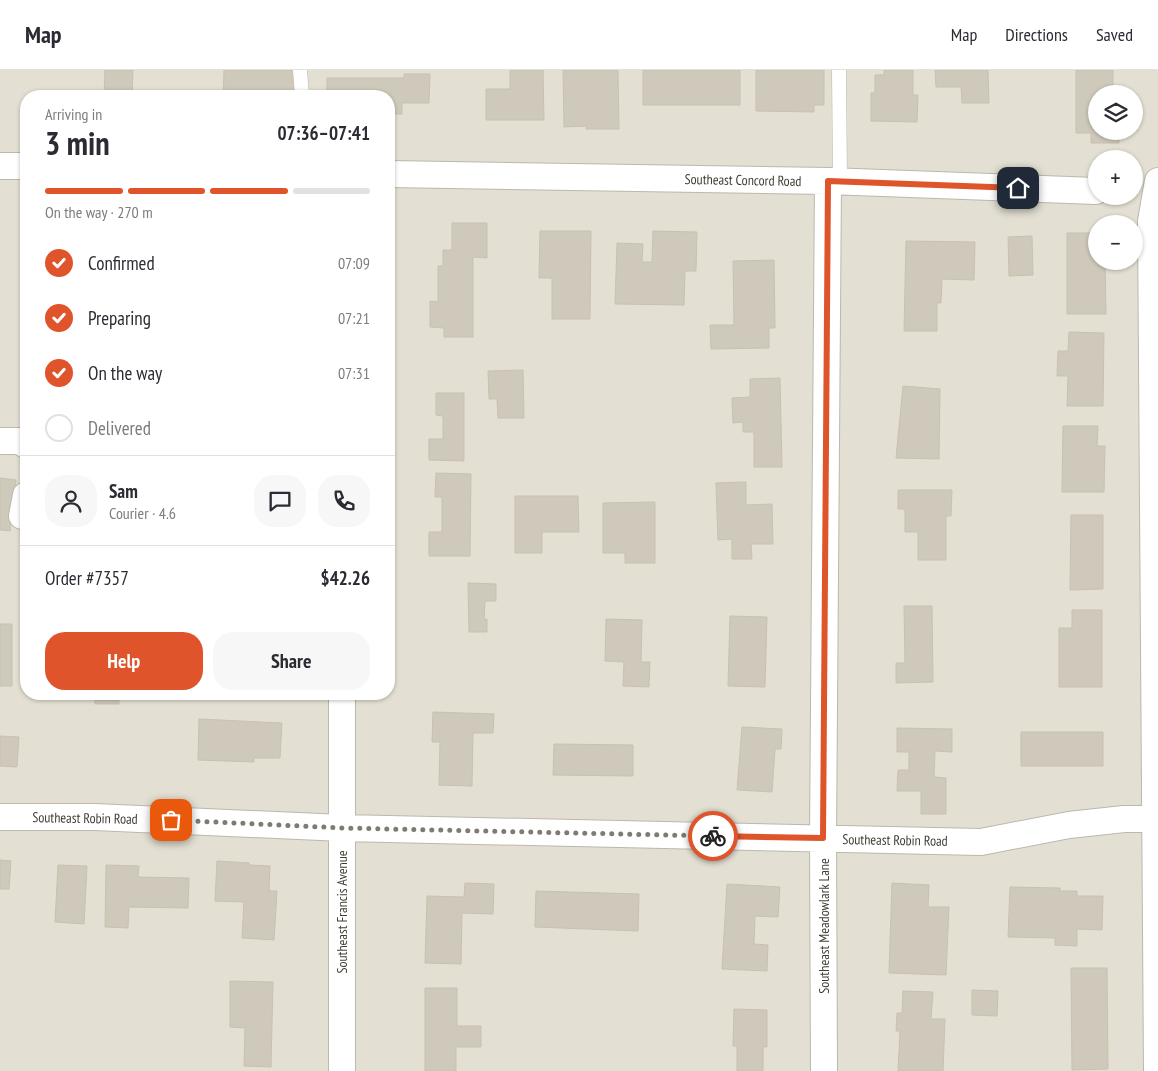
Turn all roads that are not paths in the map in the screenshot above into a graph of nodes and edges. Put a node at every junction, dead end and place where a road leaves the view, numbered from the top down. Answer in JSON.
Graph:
{"nodes":[{"id":1,"x":300,"y":70,"type":"edge"},
{"id":2,"x":839,"y":70,"type":"edge"},
{"id":3,"x":302,"y":90,"type":"edge"},
{"id":4,"x":0,"y":166,"type":"edge"},
{"id":5,"x":20,"y":166,"type":"edge"},
{"id":6,"x":395,"y":174,"type":"edge"},
{"id":7,"x":834,"y":181,"type":"junction"},
{"id":8,"x":1151,"y":190,"type":"edge"},
{"id":9,"x":1088,"y":191,"type":"edge"},
{"id":10,"x":1156,"y":364,"type":"edge"},
{"id":11,"x":0,"y":440,"type":"edge"},
{"id":12,"x":20,"y":442,"type":"edge"},
{"id":13,"x":342,"y":700,"type":"edge"},
{"id":14,"x":0,"y":817,"type":"edge"},
{"id":15,"x":1156,"y":819,"type":"edge"},
{"id":16,"x":343,"y":828,"type":"junction"},
{"id":17,"x":823,"y":838,"type":"junction"},
{"id":18,"x":342,"y":1071,"type":"edge"},
{"id":19,"x":824,"y":1071,"type":"edge"},
{"id":20,"x":1157,"y":1071,"type":"edge"}],
"edges":[{"from":1,"to":3,"type":"lane"},
{"from":2,"to":7,"type":"lane"},
{"from":4,"to":5,"type":"street"},
{"from":6,"to":7,"type":"street","name":"Southeast Concord Road"},
{"from":7,"to":9,"type":"street","name":"Southeast Concord Road"},
{"from":7,"to":17,"type":"street","name":"Southeast Meadowlark Lane"},
{"from":8,"to":10,"type":"street"},
{"from":10,"to":15,"type":"street"},
{"from":11,"to":12,"type":"street"},
{"from":13,"to":16,"type":"street","name":"Southeast Francis Avenue"},
{"from":14,"to":16,"type":"street","name":"Southeast Robin Road"},
{"from":15,"to":17,"type":"street","name":"Southeast Robin Road"},
{"from":15,"to":20,"type":"street"},
{"from":16,"to":17,"type":"street","name":"Southeast Robin Road"},
{"from":16,"to":18,"type":"street","name":"Southeast Francis Avenue"},
{"from":17,"to":19,"type":"street","name":"Southeast Meadowlark Lane"}]}
